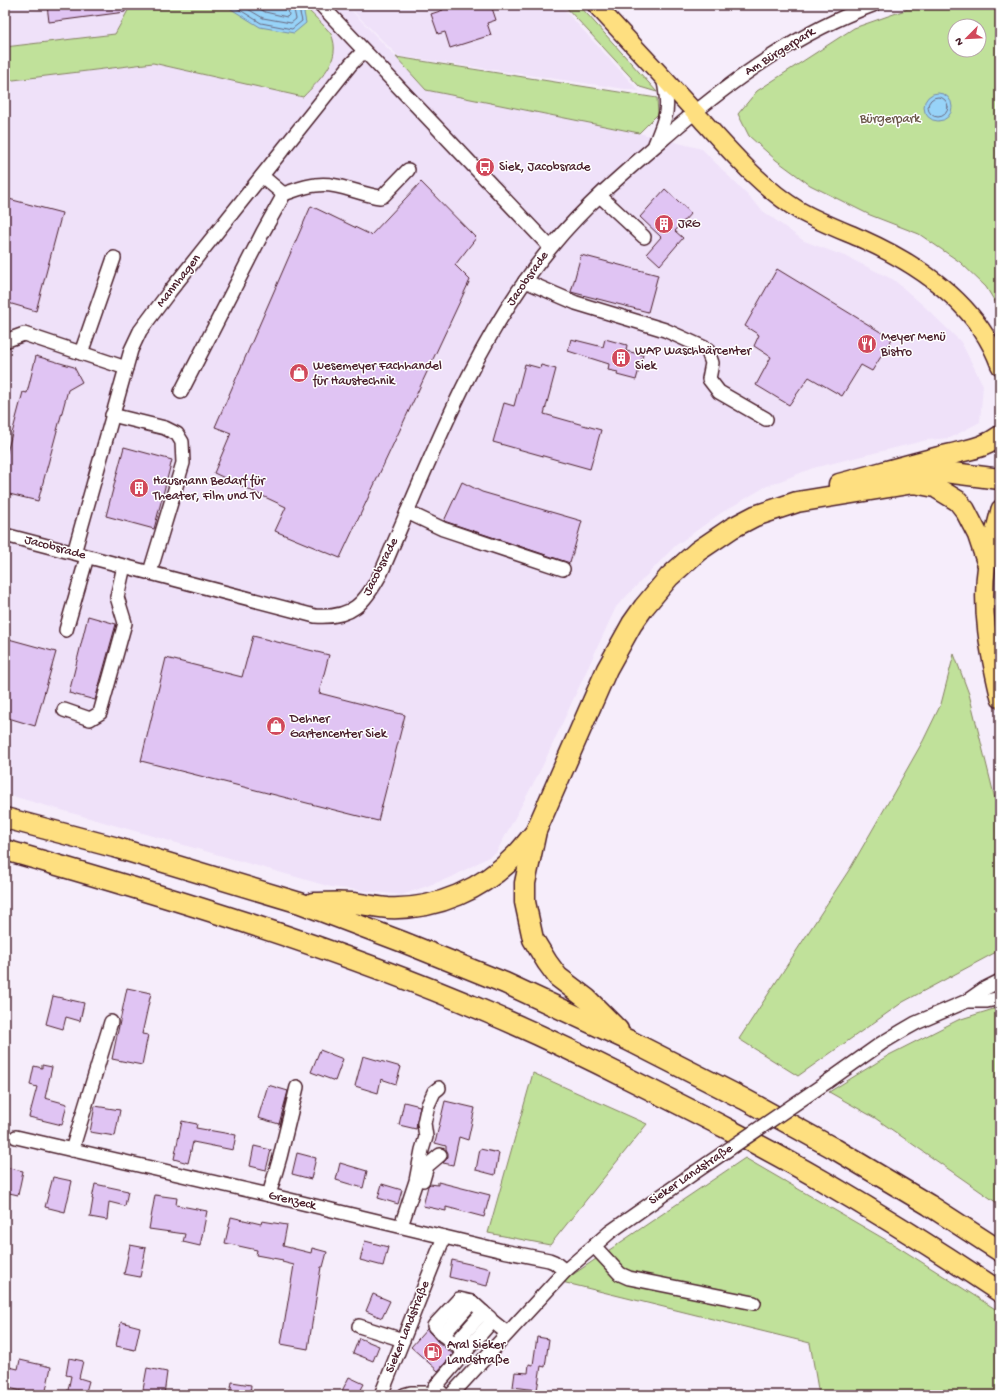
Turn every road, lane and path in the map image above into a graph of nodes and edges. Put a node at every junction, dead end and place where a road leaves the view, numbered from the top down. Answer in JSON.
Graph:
{"nodes":[{"id":1,"x":321,"y":5,"type":"edge"},
{"id":2,"x":596,"y":5,"type":"edge"},
{"id":3,"x":873,"y":5,"type":"edge"},
{"id":4,"x":364,"y":50,"type":"junction"},
{"id":5,"x":663,"y":77,"type":"junction"},
{"id":6,"x":695,"y":112,"type":"junction"},
{"id":7,"x":654,"y":148,"type":"junction"},
{"id":8,"x":408,"y":170,"type":"dead end"},
{"id":9,"x":262,"y":176,"type":"junction"},
{"id":10,"x":283,"y":194,"type":"junction"},
{"id":11,"x":600,"y":196,"type":"junction"},
{"id":12,"x":644,"y":237,"type":"dead end"},
{"id":13,"x":550,"y":247,"type":"junction"},
{"id":14,"x":114,"y":258,"type":"dead end"},
{"id":15,"x":525,"y":281,"type":"junction"},
{"id":16,"x":5,"y":341,"type":"edge"},
{"id":17,"x":81,"y":353,"type":"junction"},
{"id":18,"x":1000,"y":366,"type":"edge"},
{"id":19,"x":126,"y":368,"type":"junction"},
{"id":20,"x":181,"y":392,"type":"dead end"},
{"id":21,"x":112,"y":415,"type":"junction"},
{"id":22,"x":766,"y":419,"type":"dead end"},
{"id":23,"x":1000,"y":436,"type":"edge"},
{"id":24,"x":976,"y":449,"type":"junction"},
{"id":25,"x":1000,"y":454,"type":"edge"},
{"id":26,"x":1000,"y":479,"type":"edge"},
{"id":27,"x":833,"y":497,"type":"junction"},
{"id":28,"x":797,"y":502,"type":"junction"},
{"id":29,"x":1000,"y":509,"type":"edge"},
{"id":30,"x":407,"y":512,"type":"junction"},
{"id":31,"x":5,"y":535,"type":"edge"},
{"id":32,"x":81,"y":555,"type":"junction"},
{"id":33,"x":987,"y":562,"type":"junction"},
{"id":34,"x":124,"y":566,"type":"junction"},
{"id":35,"x":563,"y":569,"type":"dead end"},
{"id":36,"x":150,"y":572,"type":"junction"},
{"id":37,"x":66,"y":630,"type":"dead end"},
{"id":38,"x":1000,"y":698,"type":"edge"},
{"id":39,"x":64,"y":710,"type":"dead end"},
{"id":40,"x":5,"y":818,"type":"edge"},
{"id":41,"x":536,"y":831,"type":"junction"},
{"id":42,"x":5,"y":850,"type":"edge"},
{"id":43,"x":300,"y":903,"type":"junction"},
{"id":44,"x":1000,"y":981,"type":"edge"},
{"id":45,"x":1000,"y":998,"type":"edge"},
{"id":46,"x":967,"y":1001,"type":"junction"},
{"id":47,"x":111,"y":1022,"type":"dead end"},
{"id":48,"x":628,"y":1040,"type":"junction"},
{"id":49,"x":297,"y":1087,"type":"dead end"},
{"id":50,"x":439,"y":1088,"type":"dead end"},
{"id":51,"x":16,"y":1137,"type":"dead end"},
{"id":52,"x":72,"y":1150,"type":"junction"},
{"id":53,"x":440,"y":1155,"type":"dead end"},
{"id":54,"x":269,"y":1195,"type":"junction"},
{"id":55,"x":405,"y":1227,"type":"junction"},
{"id":56,"x":444,"y":1237,"type":"junction"},
{"id":57,"x":594,"y":1246,"type":"junction"},
{"id":58,"x":1000,"y":1251,"type":"edge"},
{"id":59,"x":565,"y":1271,"type":"junction"},
{"id":60,"x":1000,"y":1292,"type":"edge"},
{"id":61,"x":754,"y":1303,"type":"dead end"},
{"id":62,"x":488,"y":1316,"type":"junction"},
{"id":63,"x":359,"y":1326,"type":"dead end"},
{"id":64,"x":507,"y":1334,"type":"junction"},
{"id":65,"x":403,"y":1340,"type":"junction"},
{"id":66,"x":454,"y":1344,"type":"junction"},
{"id":67,"x":464,"y":1353,"type":"junction"},
{"id":68,"x":432,"y":1393,"type":"edge"},
{"id":69,"x":381,"y":1395,"type":"edge"},
{"id":70,"x":404,"y":1395,"type":"edge"},
{"id":71,"x":452,"y":1395,"type":"edge"}],
"edges":[{"from":1,"to":4,"type":"street","name":"Jacobsrade"},
{"from":2,"to":5,"type":"main road"},
{"from":3,"to":6,"type":"street","name":"Am Bürgerpark"},
{"from":4,"to":9,"type":"street","name":"Mannhagen"},
{"from":4,"to":13,"type":"street","name":"Jacobsrade"},
{"from":5,"to":6,"type":"main road"},
{"from":5,"to":7,"type":"street","name":"Jacobsrade"},
{"from":6,"to":7,"type":"street","name":"Jacobsrade"},
{"from":6,"to":18,"type":"main road"},
{"from":7,"to":11,"type":"street","name":"Jacobsrade"},
{"from":8,"to":10,"type":"street"},
{"from":9,"to":10,"type":"street"},
{"from":9,"to":19,"type":"street","name":"Mannhagen"},
{"from":10,"to":20,"type":"street"},
{"from":11,"to":12,"type":"street"},
{"from":11,"to":13,"type":"street","name":"Jacobsrade"},
{"from":13,"to":15,"type":"street","name":"Jacobsrade"},
{"from":14,"to":17,"type":"street"},
{"from":15,"to":22,"type":"street"},
{"from":15,"to":30,"type":"street","name":"Jacobsrade"},
{"from":16,"to":17,"type":"street"},
{"from":17,"to":19,"type":"street"},
{"from":19,"to":21,"type":"street","name":"Mannhagen"},
{"from":21,"to":32,"type":"street","name":"Mannhagen"},
{"from":21,"to":36,"type":"street"},
{"from":23,"to":24,"type":"highway"},
{"from":24,"to":25,"type":"highway"},
{"from":24,"to":28,"type":"highway"},
{"from":26,"to":27,"type":"highway"},
{"from":27,"to":28,"type":"highway"},
{"from":27,"to":33,"type":"highway"},
{"from":28,"to":41,"type":"highway"},
{"from":29,"to":33,"type":"main road"},
{"from":30,"to":35,"type":"street"},
{"from":30,"to":36,"type":"street","name":"Jacobsrade"},
{"from":31,"to":32,"type":"street","name":"Jacobsrade"},
{"from":32,"to":34,"type":"street","name":"Jacobsrade"},
{"from":32,"to":37,"type":"street","name":"Mannhagen"},
{"from":33,"to":38,"type":"main road"},
{"from":34,"to":36,"type":"street","name":"Jacobsrade"},
{"from":34,"to":39,"type":"street"},
{"from":40,"to":43,"type":"highway"},
{"from":41,"to":43,"type":"highway"},
{"from":41,"to":48,"type":"highway"},
{"from":42,"to":60,"type":"highway"},
{"from":43,"to":48,"type":"highway"},
{"from":44,"to":46,"type":"street","name":"Sieker Landstraße"},
{"from":45,"to":46,"type":"street","name":"Sieker Landstraße"},
{"from":46,"to":57,"type":"street","name":"Sieker Landstraße","bridge":true},
{"from":47,"to":52,"type":"street"},
{"from":48,"to":58,"type":"highway"},
{"from":49,"to":54,"type":"street"},
{"from":50,"to":55,"type":"street"},
{"from":51,"to":52,"type":"street","name":"Grenzeck"},
{"from":52,"to":54,"type":"street","name":"Grenzeck"},
{"from":53,"to":55,"type":"street"},
{"from":54,"to":55,"type":"street","name":"Grenzeck"},
{"from":55,"to":56,"type":"street","name":"Grenzeck"},
{"from":56,"to":59,"type":"street","name":"Grenzeck"},
{"from":56,"to":65,"type":"street","name":"Sieker Landstraße"},
{"from":57,"to":59,"type":"street","name":"Sieker Landstraße"},
{"from":57,"to":61,"type":"street"},
{"from":59,"to":64,"type":"street","name":"Sieker Landstraße"},
{"from":62,"to":64,"type":"street"},
{"from":62,"to":66,"type":"street"},
{"from":62,"to":66,"type":"street"},
{"from":62,"to":67,"type":"street"},
{"from":63,"to":65,"type":"street"},
{"from":64,"to":71,"type":"street","name":"Sieker Landstraße"},
{"from":65,"to":69,"type":"street","name":"Sieker Landstraße"},
{"from":66,"to":67,"type":"street"},
{"from":67,"to":68,"type":"street"},
{"from":68,"to":70,"type":"street"}]}
